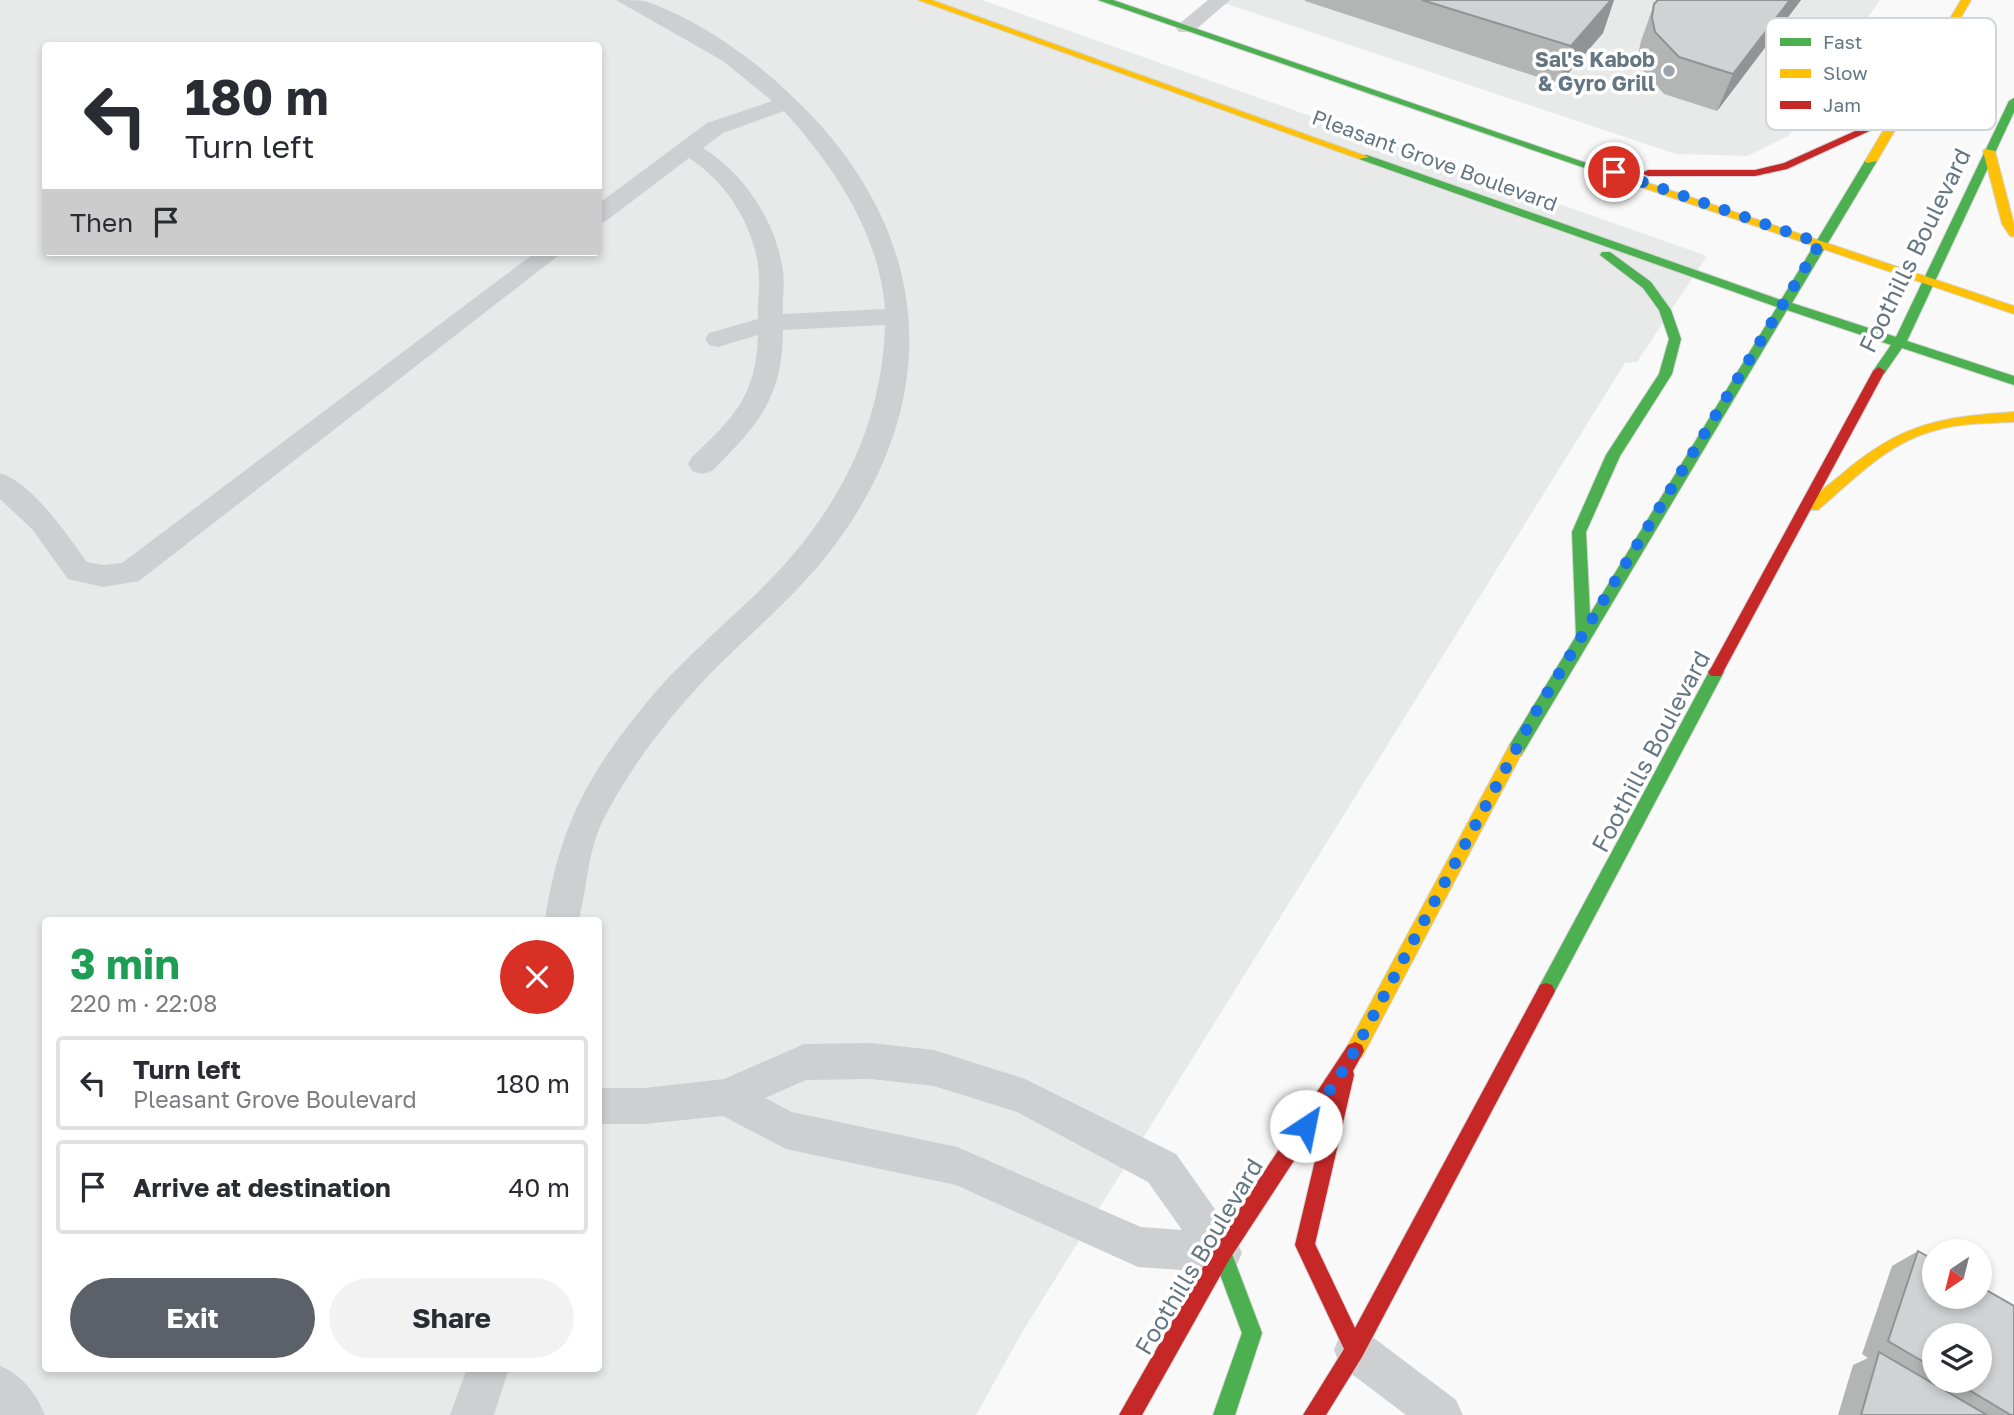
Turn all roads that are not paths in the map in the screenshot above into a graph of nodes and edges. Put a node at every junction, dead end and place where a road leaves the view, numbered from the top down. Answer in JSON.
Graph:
{"nodes":[{"id":1,"x":626,"y":0,"type":"edge"},
{"id":2,"x":923,"y":0,"type":"edge"},
{"id":3,"x":1103,"y":0,"type":"edge"},
{"id":4,"x":1220,"y":0,"type":"edge"},
{"id":5,"x":1966,"y":0,"type":"edge"},
{"id":6,"x":1955,"y":18,"type":"edge"},
{"id":7,"x":1185,"y":28,"type":"junction"},
{"id":8,"x":2014,"y":101,"type":"edge"},
{"id":9,"x":787,"y":103,"type":"junction"},
{"id":10,"x":1866,"y":130,"type":"edge"},
{"id":11,"x":1889,"y":130,"type":"edge"},
{"id":12,"x":688,"y":148,"type":"junction"},
{"id":13,"x":1989,"y":150,"type":"junction"},
{"id":14,"x":1614,"y":172,"type":"junction"},
{"id":15,"x":602,"y":213,"type":"edge"},
{"id":16,"x":1553,"y":224,"type":"junction"},
{"id":17,"x":2014,"y":233,"type":"edge"},
{"id":18,"x":1820,"y":243,"type":"junction"},
{"id":19,"x":546,"y":256,"type":"edge"},
{"id":20,"x":1927,"y":280,"type":"junction"},
{"id":21,"x":1784,"y":306,"type":"junction"},
{"id":22,"x":2014,"y":310,"type":"edge"},
{"id":23,"x":898,"y":317,"type":"junction"},
{"id":24,"x":771,"y":326,"type":"junction"},
{"id":25,"x":718,"y":339,"type":"dead end"},
{"id":26,"x":1900,"y":342,"type":"junction"},
{"id":27,"x":2014,"y":382,"type":"edge"},
{"id":28,"x":2014,"y":417,"type":"edge"},
{"id":29,"x":702,"y":464,"type":"dead end"},
{"id":30,"x":0,"y":483,"type":"edge"},
{"id":31,"x":1803,"y":514,"type":"junction"},
{"id":32,"x":1583,"y":635,"type":"junction"},
{"id":33,"x":563,"y":917,"type":"edge"},
{"id":34,"x":1348,"y":1063,"type":"junction"},
{"id":35,"x":726,"y":1097,"type":"junction"},
{"id":36,"x":602,"y":1106,"type":"edge"},
{"id":37,"x":1222,"y":1253,"type":"junction"},
{"id":38,"x":1355,"y":1350,"type":"junction"},
{"id":39,"x":487,"y":1372,"type":"edge"},
{"id":40,"x":0,"y":1387,"type":"edge"},
{"id":41,"x":23,"y":1415,"type":"edge"},
{"id":42,"x":472,"y":1415,"type":"edge"},
{"id":43,"x":1130,"y":1415,"type":"edge"},
{"id":44,"x":1224,"y":1415,"type":"edge"},
{"id":45,"x":1314,"y":1415,"type":"edge"},
{"id":46,"x":1441,"y":1415,"type":"edge"}],
"edges":[{"from":1,"to":9,"type":"lane"},
{"from":2,"to":16,"type":"main road","name":"Pleasant Grove Boulevard"},
{"from":3,"to":7,"type":"main road","name":"Pleasant Grove Boulevard"},
{"from":4,"to":7,"type":"lane"},
{"from":5,"to":6,"type":"main road","name":"Foothills Boulevard"},
{"from":7,"to":14,"type":"main road","name":"Pleasant Grove Boulevard"},
{"from":8,"to":13,"type":"main road","name":"Foothills Boulevard"},
{"from":9,"to":12,"type":"lane"},
{"from":9,"to":23,"type":"lane"},
{"from":10,"to":14,"type":"main road"},
{"from":11,"to":18,"type":"main road","name":"Foothills Boulevard"},
{"from":12,"to":15,"type":"lane"},
{"from":12,"to":24,"type":"lane"},
{"from":13,"to":17,"type":"main road"},
{"from":13,"to":20,"type":"main road","name":"Foothills Boulevard"},
{"from":14,"to":18,"type":"main road","name":"Pleasant Grove Boulevard"},
{"from":16,"to":21,"type":"main road","name":"Pleasant Grove Boulevard"},
{"from":16,"to":32,"type":"main road"},
{"from":18,"to":20,"type":"main road","name":"Pleasant Grove Boulevard"},
{"from":18,"to":21,"type":"main road","name":"Foothills Boulevard"},
{"from":19,"to":30,"type":"lane"},
{"from":20,"to":22,"type":"main road","name":"Pleasant Grove Boulevard"},
{"from":20,"to":26,"type":"main road","name":"Foothills Boulevard"},
{"from":21,"to":26,"type":"main road","name":"Pleasant Grove Boulevard"},
{"from":21,"to":32,"type":"main road","name":"Foothills Boulevard"},
{"from":23,"to":24,"type":"lane"},
{"from":23,"to":33,"type":"lane"},
{"from":24,"to":25,"type":"lane"},
{"from":24,"to":29,"type":"lane"},
{"from":26,"to":27,"type":"main road","name":"Pleasant Grove Boulevard"},
{"from":26,"to":31,"type":"main road","name":"Foothills Boulevard"},
{"from":28,"to":31,"type":"main road"},
{"from":31,"to":38,"type":"main road","name":"Foothills Boulevard"},
{"from":32,"to":34,"type":"main road","name":"Foothills Boulevard"},
{"from":34,"to":37,"type":"main road","name":"Foothills Boulevard"},
{"from":34,"to":38,"type":"main road"},
{"from":35,"to":36,"type":"lane"},
{"from":35,"to":37,"type":"lane"},
{"from":35,"to":37,"type":"lane"},
{"from":37,"to":43,"type":"main road","name":"Foothills Boulevard"},
{"from":37,"to":44,"type":"main road"},
{"from":38,"to":45,"type":"main road","name":"Foothills Boulevard"},
{"from":38,"to":46,"type":"lane"},
{"from":39,"to":42,"type":"lane"},
{"from":40,"to":41,"type":"lane"}]}
